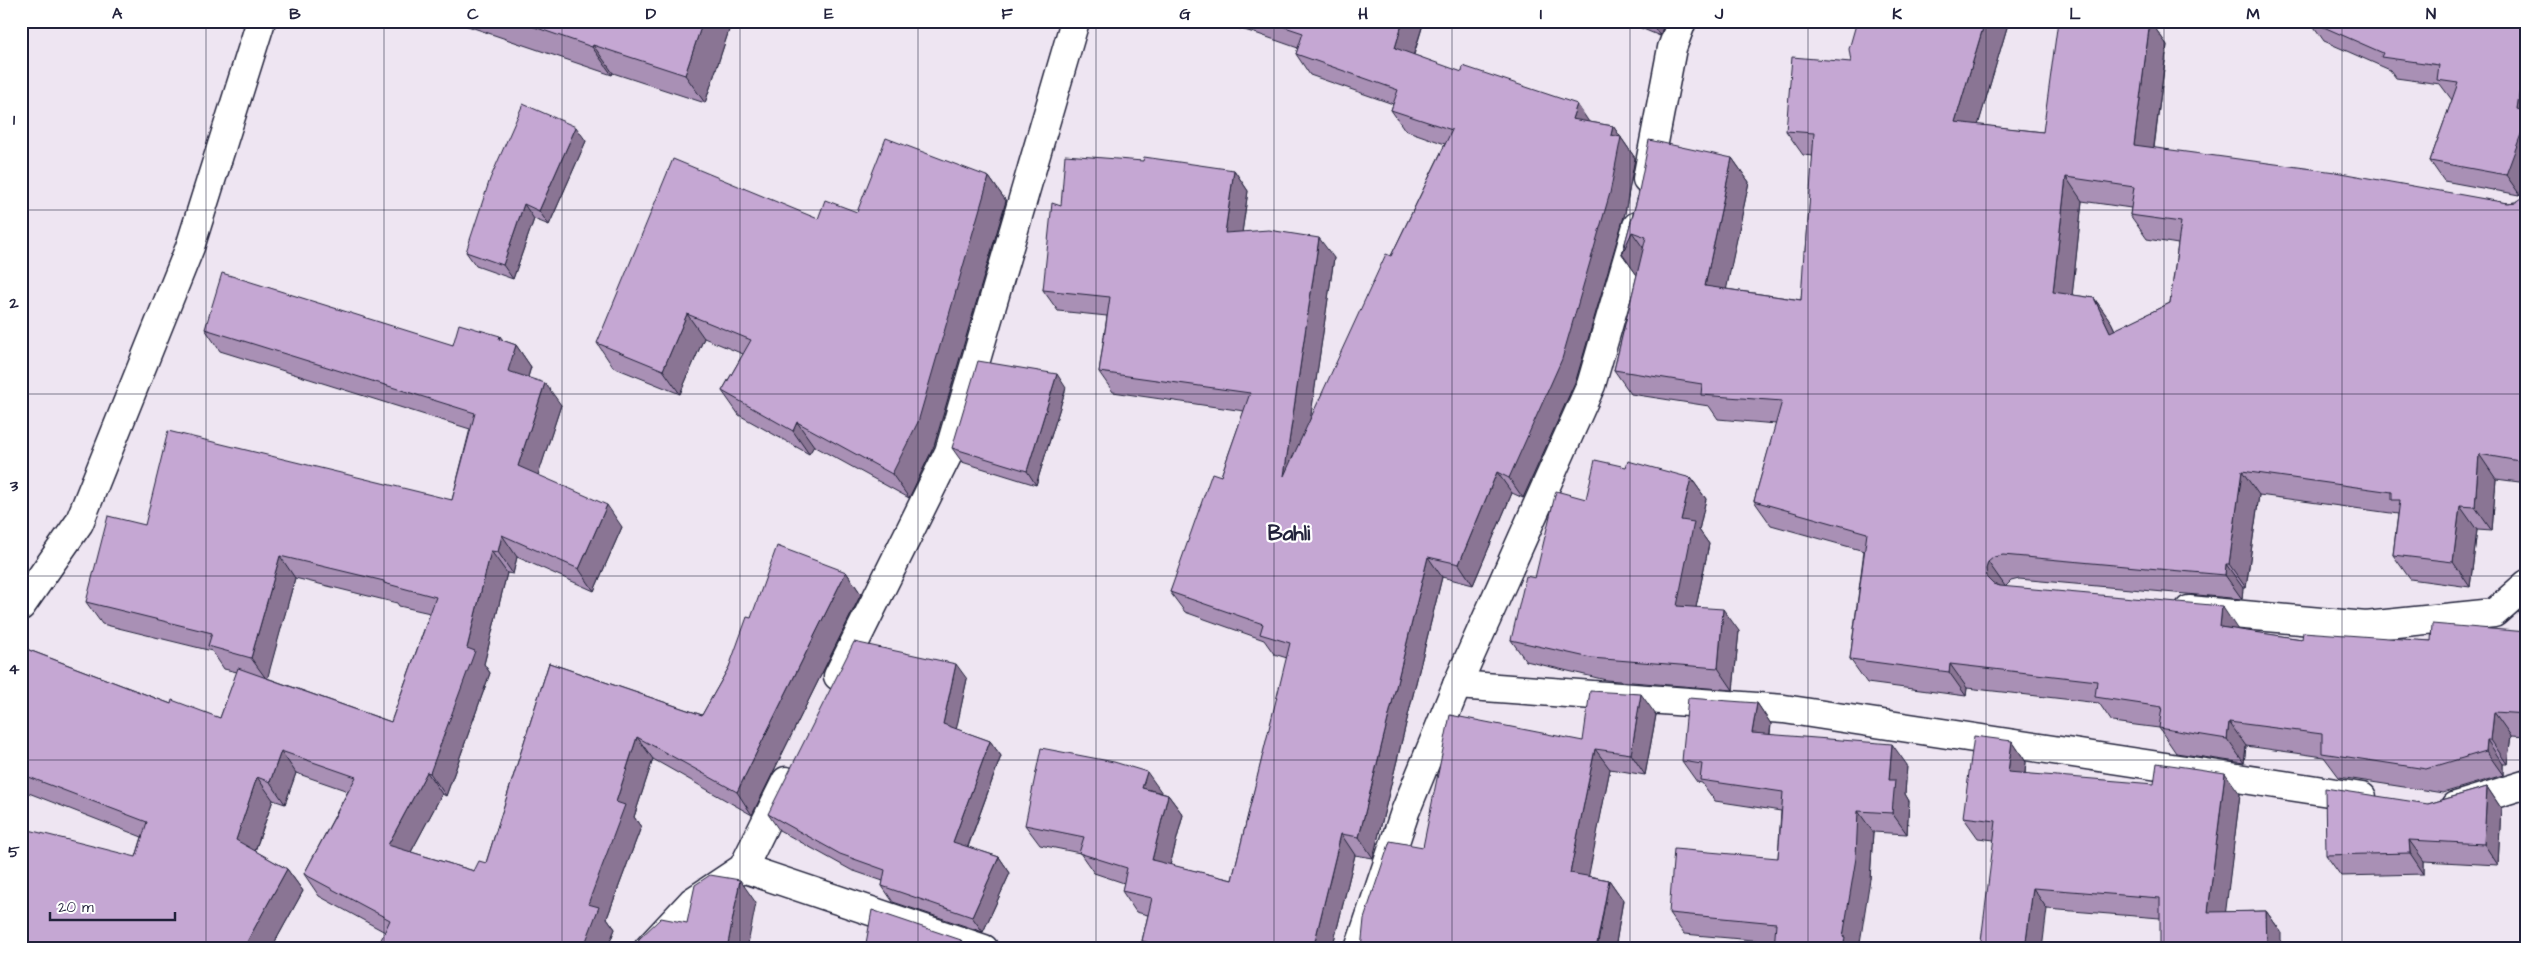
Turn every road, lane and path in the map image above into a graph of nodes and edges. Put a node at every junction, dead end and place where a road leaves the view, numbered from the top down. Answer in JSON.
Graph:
{"nodes":[{"id":1,"x":261,"y":21,"type":"edge"},
{"id":2,"x":1075,"y":21,"type":"edge"},
{"id":3,"x":1682,"y":21,"type":"edge"},
{"id":4,"x":2527,"y":584,"type":"edge"},
{"id":5,"x":21,"y":606,"type":"edge"},
{"id":6,"x":2167,"y":608,"type":"edge"},
{"id":7,"x":1457,"y":685,"type":"junction"},
{"id":8,"x":826,"y":700,"type":"edge"},
{"id":9,"x":795,"y":762,"type":"edge"},
{"id":10,"x":2527,"y":784,"type":"edge"},
{"id":11,"x":2385,"y":800,"type":"edge"},
{"id":12,"x":2434,"y":808,"type":"edge"},
{"id":13,"x":743,"y":868,"type":"junction"},
{"id":14,"x":648,"y":949,"type":"edge"},
{"id":15,"x":984,"y":949,"type":"edge"},
{"id":16,"x":1359,"y":949,"type":"edge"}],
"edges":[{"from":1,"to":5,"type":"street"},
{"from":2,"to":8,"type":"street"},
{"from":3,"to":7,"type":"street"},
{"from":4,"to":6,"type":"street"},
{"from":7,"to":11,"type":"street"},
{"from":7,"to":16,"type":"street"},
{"from":9,"to":13,"type":"street"},
{"from":10,"to":12,"type":"street"},
{"from":13,"to":14,"type":"street"},
{"from":13,"to":15,"type":"street"}]}
